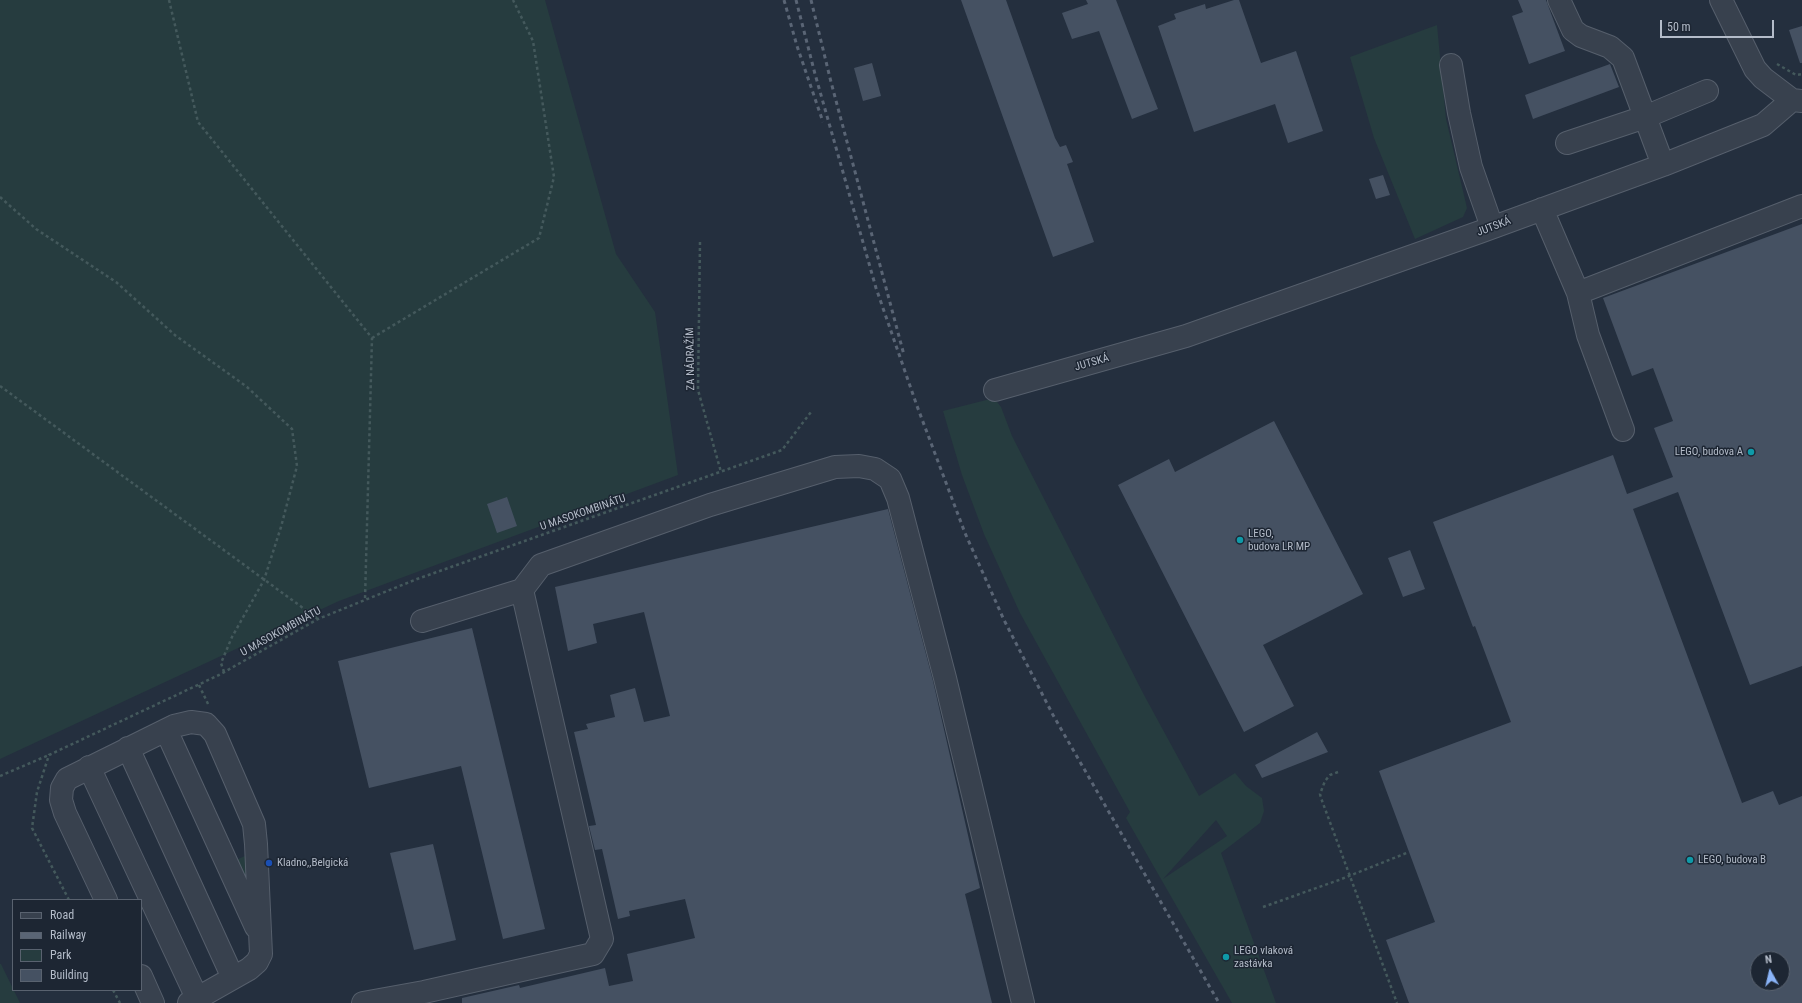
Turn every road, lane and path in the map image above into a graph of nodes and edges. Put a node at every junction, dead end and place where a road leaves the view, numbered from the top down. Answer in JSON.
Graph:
{"nodes":[{"id":1,"x":169,"y":0,"type":"edge"},
{"id":2,"x":513,"y":0,"type":"edge"},
{"id":3,"x":1559,"y":0,"type":"edge"},
{"id":4,"x":1721,"y":0,"type":"edge"},
{"id":5,"x":1451,"y":65,"type":"dead end"},
{"id":6,"x":1707,"y":91,"type":"dead end"},
{"id":7,"x":1797,"y":100,"type":"edge"},
{"id":8,"x":1645,"y":117,"type":"junction"},
{"id":9,"x":1567,"y":143,"type":"dead end"},
{"id":10,"x":1663,"y":165,"type":"junction"},
{"id":11,"x":0,"y":197,"type":"edge"},
{"id":12,"x":1802,"y":206,"type":"edge"},
{"id":13,"x":1542,"y":208,"type":"junction"},
{"id":14,"x":1492,"y":227,"type":"junction"},
{"id":15,"x":700,"y":242,"type":"dead end"},
{"id":16,"x":1578,"y":293,"type":"junction"},
{"id":17,"x":372,"y":338,"type":"junction"},
{"id":18,"x":0,"y":386,"type":"edge"},
{"id":19,"x":995,"y":390,"type":"dead end"},
{"id":20,"x":811,"y":412,"type":"dead end"},
{"id":21,"x":1622,"y":430,"type":"dead end"},
{"id":22,"x":721,"y":472,"type":"junction"},
{"id":23,"x":264,"y":580,"type":"junction"},
{"id":24,"x":522,"y":590,"type":"junction"},
{"id":25,"x":365,"y":600,"type":"junction"},
{"id":26,"x":318,"y":619,"type":"junction"},
{"id":27,"x":422,"y":621,"type":"dead end"},
{"id":28,"x":224,"y":672,"type":"junction"},
{"id":29,"x":166,"y":730,"type":"junction"},
{"id":30,"x":128,"y":748,"type":"junction"},
{"id":31,"x":49,"y":755,"type":"junction"},
{"id":32,"x":89,"y":767,"type":"junction"},
{"id":33,"x":1338,"y":772,"type":"dead end"},
{"id":34,"x":0,"y":776,"type":"edge"},
{"id":35,"x":256,"y":844,"type":"junction"},
{"id":36,"x":1409,"y":852,"type":"dead end"},
{"id":37,"x":225,"y":860,"type":"junction"},
{"id":38,"x":1350,"y":876,"type":"junction"},
{"id":39,"x":68,"y":899,"type":"edge"},
{"id":40,"x":106,"y":899,"type":"edge"},
{"id":41,"x":1263,"y":907,"type":"dead end"},
{"id":42,"x":262,"y":939,"type":"junction"},
{"id":43,"x":142,"y":978,"type":"edge"},
{"id":44,"x":233,"y":978,"type":"junction"},
{"id":45,"x":114,"y":991,"type":"edge"},
{"id":46,"x":193,"y":1001,"type":"edge"},
{"id":47,"x":120,"y":1003,"type":"edge"},
{"id":48,"x":154,"y":1003,"type":"edge"},
{"id":49,"x":363,"y":1003,"type":"edge"},
{"id":50,"x":1023,"y":1003,"type":"edge"},
{"id":51,"x":1397,"y":1003,"type":"edge"}],
"edges":[{"from":1,"to":17,"type":"path"},
{"from":2,"to":17,"type":"path"},
{"from":3,"to":8,"type":"street"},
{"from":4,"to":7,"type":"street"},
{"from":5,"to":14,"type":"street"},
{"from":6,"to":8,"type":"street"},
{"from":7,"to":10,"type":"street","name":"JUTSKÁ"},
{"from":8,"to":9,"type":"street"},
{"from":8,"to":10,"type":"street"},
{"from":10,"to":13,"type":"street","name":"JUTSKÁ"},
{"from":11,"to":23,"type":"path"},
{"from":12,"to":16,"type":"street"},
{"from":13,"to":14,"type":"street","name":"JUTSKÁ"},
{"from":13,"to":16,"type":"street"},
{"from":14,"to":19,"type":"street","name":"JUTSKÁ"},
{"from":15,"to":22,"type":"path","name":"ZA NÁDRAŽÍM"},
{"from":16,"to":21,"type":"street"},
{"from":17,"to":25,"type":"path"},
{"from":18,"to":23,"type":"path"},
{"from":20,"to":22,"type":"path","name":"U MASOKOMBINÁTU"},
{"from":22,"to":25,"type":"path","name":"U MASOKOMBINÁTU"},
{"from":23,"to":26,"type":"path"},
{"from":23,"to":28,"type":"path"},
{"from":24,"to":27,"type":"street"},
{"from":24,"to":49,"type":"street"},
{"from":24,"to":50,"type":"street"},
{"from":25,"to":26,"type":"path","name":"U MASOKOMBINÁTU"},
{"from":26,"to":28,"type":"path","name":"U MASOKOMBINÁTU"},
{"from":28,"to":31,"type":"path","name":"U MASOKOMBINÁTU"},
{"from":29,"to":30,"type":"street"},
{"from":29,"to":35,"type":"street"},
{"from":29,"to":37,"type":"street"},
{"from":30,"to":32,"type":"street"},
{"from":30,"to":44,"type":"street"},
{"from":31,"to":34,"type":"path","name":"U MASOKOMBINÁTU"},
{"from":31,"to":39,"type":"path"},
{"from":32,"to":40,"type":"street"},
{"from":32,"to":46,"type":"street"},
{"from":33,"to":38,"type":"path"},
{"from":35,"to":37,"type":"street"},
{"from":35,"to":42,"type":"street"},
{"from":36,"to":38,"type":"path"},
{"from":37,"to":42,"type":"street"},
{"from":38,"to":41,"type":"path"},
{"from":38,"to":51,"type":"path"},
{"from":42,"to":44,"type":"street"},
{"from":43,"to":48,"type":"street"},
{"from":44,"to":46,"type":"street"},
{"from":45,"to":47,"type":"path"}]}
